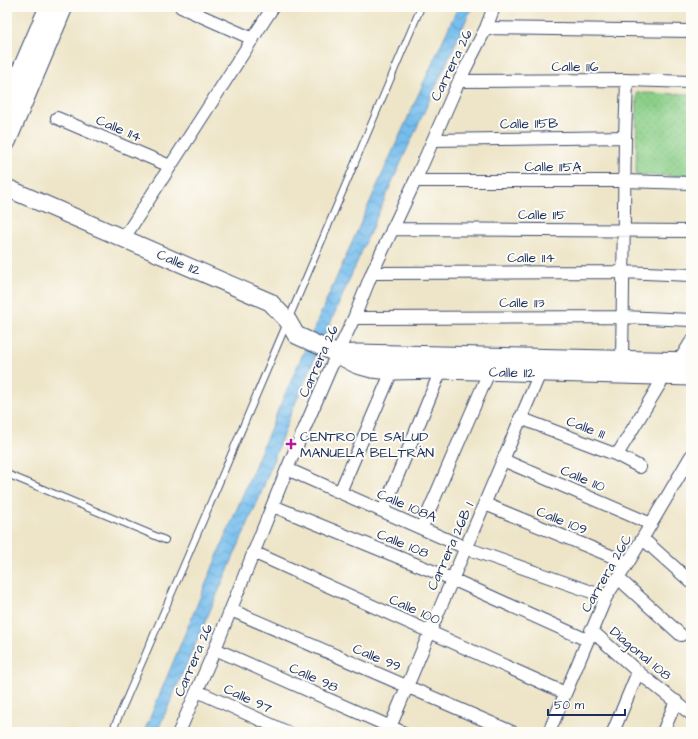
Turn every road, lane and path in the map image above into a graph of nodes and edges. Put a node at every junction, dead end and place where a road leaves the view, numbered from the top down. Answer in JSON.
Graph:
{"nodes":[{"id":1,"x":48,"y":7,"type":"edge"},
{"id":2,"x":64,"y":7,"type":"edge"},
{"id":3,"x":181,"y":7,"type":"edge"},
{"id":4,"x":272,"y":7,"type":"edge"},
{"id":5,"x":421,"y":7,"type":"edge"},
{"id":6,"x":494,"y":7,"type":"edge"},
{"id":7,"x":486,"y":28,"type":"junction"},
{"id":8,"x":691,"y":31,"type":"edge"},
{"id":9,"x":253,"y":39,"type":"junction"},
{"id":10,"x":627,"y":80,"type":"junction"},
{"id":11,"x":459,"y":81,"type":"junction"},
{"id":12,"x":691,"y":82,"type":"edge"},
{"id":13,"x":7,"y":102,"type":"edge"},
{"id":14,"x":57,"y":118,"type":"dead end"},
{"id":15,"x":625,"y":137,"type":"junction"},
{"id":16,"x":433,"y":140,"type":"junction"},
{"id":17,"x":7,"y":142,"type":"edge"},
{"id":18,"x":170,"y":166,"type":"junction"},
{"id":19,"x":415,"y":181,"type":"junction"},
{"id":20,"x":624,"y":181,"type":"junction"},
{"id":21,"x":691,"y":183,"type":"edge"},
{"id":22,"x":7,"y":188,"type":"edge"},
{"id":23,"x":392,"y":229,"type":"junction"},
{"id":24,"x":624,"y":230,"type":"junction"},
{"id":25,"x":691,"y":231,"type":"edge"},
{"id":26,"x":124,"y":238,"type":"junction"},
{"id":27,"x":623,"y":272,"type":"junction"},
{"id":28,"x":372,"y":273,"type":"junction"},
{"id":29,"x":691,"y":275,"type":"edge"},
{"id":30,"x":622,"y":317,"type":"junction"},
{"id":31,"x":354,"y":318,"type":"junction"},
{"id":32,"x":691,"y":320,"type":"edge"},
{"id":33,"x":292,"y":328,"type":"junction"},
{"id":34,"x":691,"y":342,"type":"edge"},
{"id":35,"x":334,"y":352,"type":"junction"},
{"id":36,"x":622,"y":360,"type":"junction"},
{"id":37,"x":686,"y":361,"type":"edge"},
{"id":38,"x":441,"y":370,"type":"junction"},
{"id":39,"x":392,"y":371,"type":"junction"},
{"id":40,"x":489,"y":372,"type":"junction"},
{"id":41,"x":540,"y":373,"type":"junction"},
{"id":42,"x":664,"y":377,"type":"junction"},
{"id":43,"x":691,"y":377,"type":"edge"},
{"id":44,"x":520,"y":418,"type":"junction"},
{"id":45,"x":617,"y":455,"type":"junction"},
{"id":46,"x":691,"y":456,"type":"edge"},
{"id":47,"x":503,"y":460,"type":"junction"},
{"id":48,"x":640,"y":467,"type":"dead end"},
{"id":49,"x":287,"y":469,"type":"junction"},
{"id":50,"x":687,"y":472,"type":"edge"},
{"id":51,"x":7,"y":474,"type":"edge"},
{"id":52,"x":340,"y":492,"type":"junction"},
{"id":53,"x":485,"y":504,"type":"junction"},
{"id":54,"x":273,"y":506,"type":"junction"},
{"id":55,"x":382,"y":511,"type":"junction"},
{"id":56,"x":651,"y":524,"type":"junction"},
{"id":57,"x":422,"y":527,"type":"junction"},
{"id":58,"x":642,"y":539,"type":"junction"},
{"id":59,"x":165,"y":540,"type":"dead end"},
{"id":60,"x":466,"y":548,"type":"junction"},
{"id":61,"x":253,"y":552,"type":"junction"},
{"id":62,"x":628,"y":563,"type":"junction"},
{"id":63,"x":618,"y":578,"type":"junction"},
{"id":64,"x":452,"y":579,"type":"junction"},
{"id":65,"x":691,"y":582,"type":"edge"},
{"id":66,"x":606,"y":597,"type":"junction"},
{"id":67,"x":231,"y":610,"type":"junction"},
{"id":68,"x":430,"y":632,"type":"junction"},
{"id":69,"x":589,"y":635,"type":"junction"},
{"id":70,"x":680,"y":635,"type":"dead end"},
{"id":71,"x":215,"y":649,"type":"junction"},
{"id":72,"x":638,"y":672,"type":"junction"},
{"id":73,"x":408,"y":686,"type":"junction"},
{"id":74,"x":197,"y":691,"type":"junction"},
{"id":75,"x":565,"y":693,"type":"junction"},
{"id":76,"x":676,"y":701,"type":"junction"},
{"id":77,"x":691,"y":714,"type":"edge"},
{"id":78,"x":389,"y":729,"type":"edge"},
{"id":79,"x":112,"y":732,"type":"edge"},
{"id":80,"x":179,"y":732,"type":"edge"},
{"id":81,"x":287,"y":732,"type":"edge"},
{"id":82,"x":402,"y":732,"type":"edge"},
{"id":83,"x":512,"y":732,"type":"edge"},
{"id":84,"x":549,"y":732,"type":"edge"},
{"id":85,"x":613,"y":732,"type":"edge"},
{"id":86,"x":663,"y":732,"type":"edge"}],
"edges":[{"from":1,"to":13,"type":"street"},
{"from":2,"to":17,"type":"street"},
{"from":3,"to":9,"type":"street"},
{"from":4,"to":9,"type":"street"},
{"from":5,"to":33,"type":"lane"},
{"from":6,"to":7,"type":"street","name":"Carrera 26"},
{"from":7,"to":8,"type":"street"},
{"from":7,"to":11,"type":"street","name":"Carrera 26"},
{"from":9,"to":18,"type":"street"},
{"from":10,"to":11,"type":"street","name":"Calle 116"},
{"from":10,"to":12,"type":"street","name":"Calle 116"},
{"from":10,"to":15,"type":"street"},
{"from":11,"to":16,"type":"street","name":"Carrera 26"},
{"from":14,"to":18,"type":"street","name":"Calle 114"},
{"from":15,"to":16,"type":"street","name":"Calle 115B"},
{"from":15,"to":20,"type":"street"},
{"from":16,"to":19,"type":"street","name":"Carrera 26"},
{"from":18,"to":26,"type":"street"},
{"from":19,"to":20,"type":"street","name":"Calle 115A"},
{"from":19,"to":23,"type":"street","name":"Carrera 26"},
{"from":20,"to":21,"type":"street","name":"Calle 115A"},
{"from":20,"to":24,"type":"street"},
{"from":22,"to":26,"type":"street","name":"Calle 112"},
{"from":23,"to":24,"type":"street","name":"Calle 115"},
{"from":23,"to":28,"type":"street","name":"Carrera 26"},
{"from":24,"to":25,"type":"street","name":"Calle 115"},
{"from":24,"to":27,"type":"street"},
{"from":26,"to":33,"type":"street","name":"Calle 112"},
{"from":27,"to":28,"type":"street","name":"Calle 114"},
{"from":27,"to":29,"type":"street","name":"Calle 114"},
{"from":27,"to":30,"type":"street"},
{"from":28,"to":31,"type":"street","name":"Carrera 26"},
{"from":30,"to":31,"type":"street","name":"Calle 113"},
{"from":30,"to":32,"type":"street","name":"Calle 113"},
{"from":30,"to":36,"type":"street"},
{"from":31,"to":35,"type":"street","name":"Carrera 26"},
{"from":33,"to":35,"type":"street","name":"Calle 112"},
{"from":33,"to":79,"type":"lane"},
{"from":34,"to":37,"type":"street"},
{"from":35,"to":36,"type":"street","name":"Calle 112"},
{"from":35,"to":39,"type":"street","name":"Calle 112"},
{"from":35,"to":49,"type":"street","name":"Carrera 26"},
{"from":36,"to":37,"type":"street","name":"Calle 112"},
{"from":38,"to":39,"type":"street","name":"Calle 112"},
{"from":38,"to":40,"type":"street","name":"Calle 112"},
{"from":38,"to":55,"type":"street"},
{"from":39,"to":52,"type":"street"},
{"from":40,"to":41,"type":"street","name":"Calle 112"},
{"from":40,"to":57,"type":"street"},
{"from":41,"to":42,"type":"street","name":"Calle 112"},
{"from":41,"to":44,"type":"street","name":"Carrera 26B 1"},
{"from":42,"to":43,"type":"street","name":"Calle 112"},
{"from":42,"to":45,"type":"street"},
{"from":44,"to":45,"type":"street","name":"Calle 111"},
{"from":44,"to":47,"type":"street","name":"Carrera 26B 1"},
{"from":45,"to":48,"type":"street","name":"Calle 111"},
{"from":46,"to":50,"type":"street","name":"Carrera 26C"},
{"from":47,"to":53,"type":"street","name":"Carrera 26B 1"},
{"from":47,"to":56,"type":"street","name":"Calle 110"},
{"from":49,"to":52,"type":"street","name":"Calle 108A"},
{"from":49,"to":54,"type":"street","name":"Carrera 26"},
{"from":50,"to":56,"type":"street","name":"Carrera 26C"},
{"from":51,"to":59,"type":"lane"},
{"from":52,"to":55,"type":"street","name":"Calle 108A"},
{"from":53,"to":60,"type":"street","name":"Carrera 26B 1"},
{"from":53,"to":62,"type":"street","name":"Calle 109"},
{"from":54,"to":61,"type":"street","name":"Carrera 26"},
{"from":54,"to":64,"type":"street","name":"Calle 108"},
{"from":55,"to":57,"type":"street","name":"Calle 108A"},
{"from":56,"to":58,"type":"street","name":"Carrera 26C"},
{"from":57,"to":60,"type":"street","name":"Calle 108A"},
{"from":58,"to":62,"type":"street","name":"Carrera 26C"},
{"from":58,"to":65,"type":"street"},
{"from":60,"to":64,"type":"street","name":"Carrera 26B 1"},
{"from":60,"to":66,"type":"street","name":"Calle 108A"},
{"from":61,"to":67,"type":"street","name":"Carrera 26"},
{"from":61,"to":68,"type":"street","name":"Calle 100"},
{"from":62,"to":63,"type":"street","name":"Carrera 26C"},
{"from":63,"to":66,"type":"street","name":"Carrera 26C"},
{"from":63,"to":70,"type":"street"},
{"from":64,"to":68,"type":"street","name":"Carrera 26B 1"},
{"from":64,"to":69,"type":"street","name":"Calle 108"},
{"from":66,"to":69,"type":"street","name":"Carrera 26C"},
{"from":67,"to":71,"type":"street","name":"Carrera 26"},
{"from":67,"to":73,"type":"street","name":"Calle 99"},
{"from":68,"to":73,"type":"street","name":"Carrera 26B 1"},
{"from":68,"to":75,"type":"street","name":"Calle 100"},
{"from":69,"to":72,"type":"street","name":"Diagonal 108"},
{"from":69,"to":75,"type":"street","name":"Carrera 26C"},
{"from":71,"to":74,"type":"street","name":"Carrera 26"},
{"from":71,"to":78,"type":"street","name":"Calle 98"},
{"from":72,"to":76,"type":"street","name":"Diagonal 108"},
{"from":72,"to":85,"type":"street"},
{"from":73,"to":78,"type":"street","name":"Carrera 26B 1"},
{"from":73,"to":83,"type":"street","name":"Calle 99"},
{"from":74,"to":80,"type":"street","name":"Carrera 26"},
{"from":74,"to":81,"type":"street","name":"Calle 97"},
{"from":75,"to":84,"type":"street","name":"Carrera 26C"},
{"from":76,"to":77,"type":"street","name":"Diagonal 108"},
{"from":76,"to":86,"type":"street"},
{"from":78,"to":82,"type":"street","name":"Calle 98"}]}
